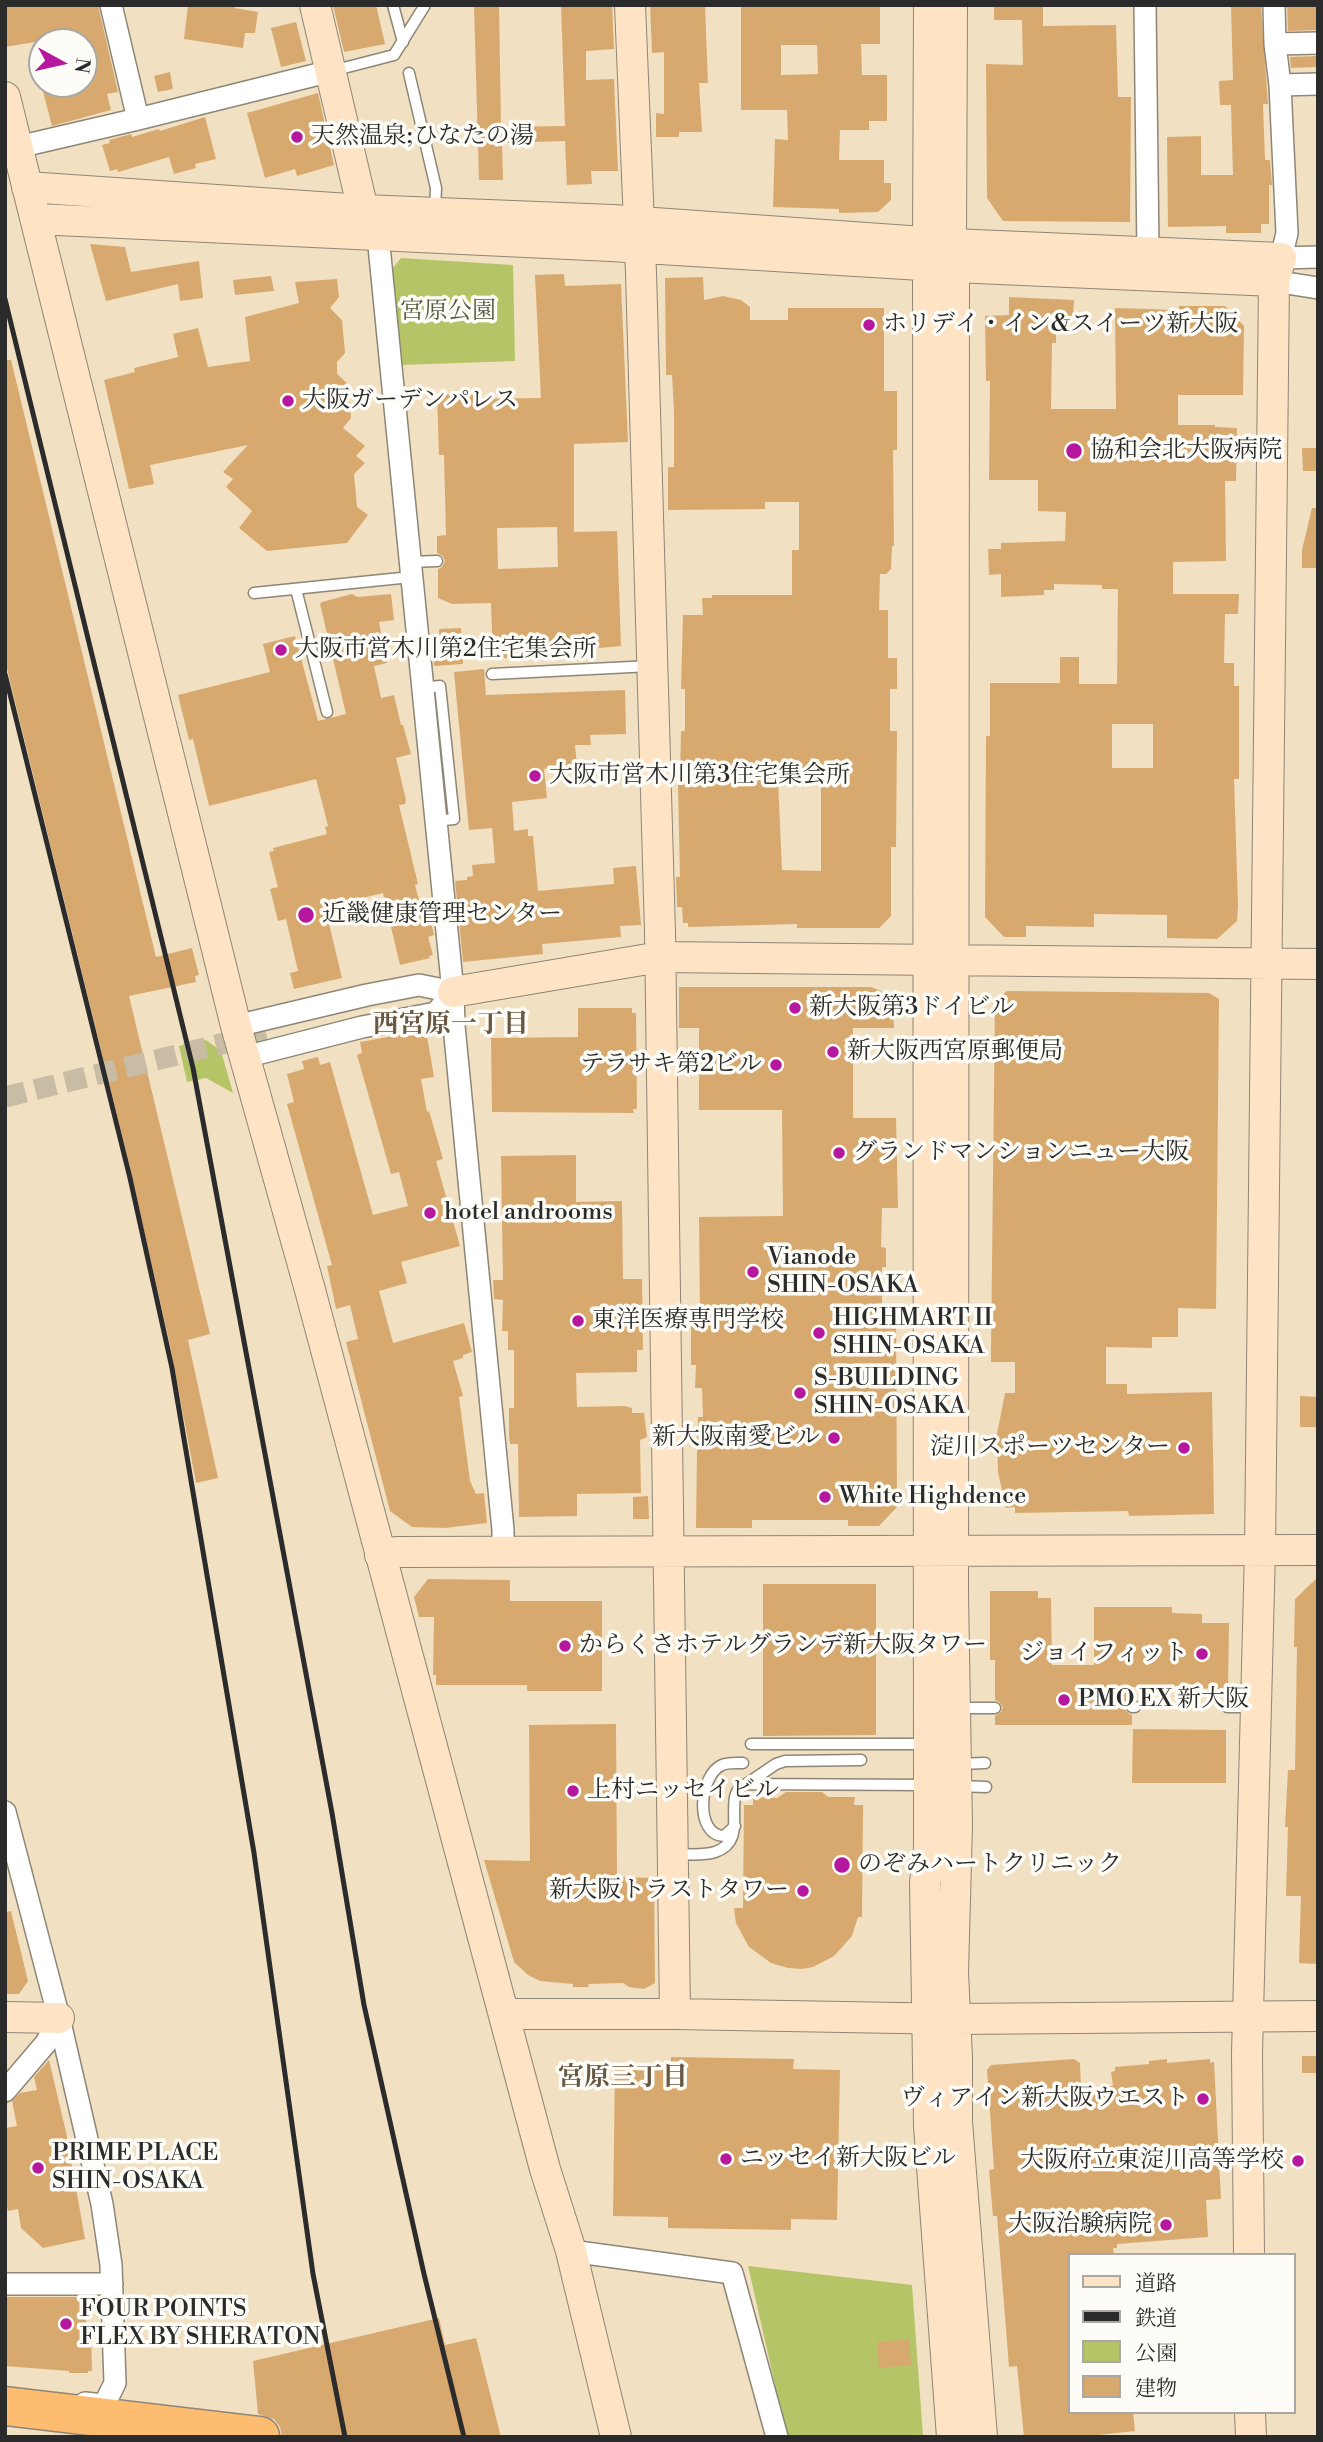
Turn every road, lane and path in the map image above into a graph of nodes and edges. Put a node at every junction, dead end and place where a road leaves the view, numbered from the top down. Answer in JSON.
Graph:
{"nodes":[{"id":1,"x":111,"y":5,"type":"edge"},
{"id":2,"x":315,"y":5,"type":"edge"},
{"id":3,"x":393,"y":5,"type":"edge"},
{"id":4,"x":425,"y":5,"type":"edge"},
{"id":5,"x":630,"y":5,"type":"edge"},
{"id":6,"x":929,"y":5,"type":"edge"},
{"id":7,"x":952,"y":5,"type":"edge"},
{"id":8,"x":1145,"y":5,"type":"edge"},
{"id":9,"x":1274,"y":5,"type":"edge"},
{"id":10,"x":403,"y":42,"type":"junction"},
{"id":11,"x":1318,"y":43,"type":"edge"},
{"id":12,"x":1275,"y":44,"type":"junction"},
{"id":13,"x":331,"y":71,"type":"junction"},
{"id":14,"x":409,"y":74,"type":"dead end"},
{"id":15,"x":1318,"y":83,"type":"edge"},
{"id":16,"x":1280,"y":85,"type":"junction"},
{"id":17,"x":5,"y":97,"type":"edge"},
{"id":18,"x":138,"y":120,"type":"junction"},
{"id":19,"x":18,"y":147,"type":"junction"},
{"id":20,"x":27,"y":187,"type":"junction"},
{"id":21,"x":363,"y":210,"type":"junction"},
{"id":22,"x":435,"y":212,"type":"junction"},
{"id":23,"x":36,"y":219,"type":"junction"},
{"id":24,"x":639,"y":235,"type":"junction"},
{"id":25,"x":378,"y":236,"type":"junction"},
{"id":26,"x":1148,"y":253,"type":"junction"},
{"id":27,"x":940,"y":255,"type":"junction"},
{"id":28,"x":1318,"y":257,"type":"edge"},
{"id":29,"x":1277,"y":270,"type":"junction"},
{"id":30,"x":1318,"y":288,"type":"edge"},
{"id":31,"x":437,"y":561,"type":"dead end"},
{"id":32,"x":410,"y":570,"type":"junction"},
{"id":33,"x":296,"y":589,"type":"junction"},
{"id":34,"x":254,"y":593,"type":"dead end"},
{"id":35,"x":651,"y":666,"type":"junction"},
{"id":36,"x":492,"y":674,"type":"dead end"},
{"id":37,"x":327,"y":712,"type":"dead end"},
{"id":38,"x":660,"y":957,"type":"junction"},
{"id":39,"x":941,"y":959,"type":"junction"},
{"id":40,"x":1266,"y":963,"type":"junction"},
{"id":41,"x":1318,"y":964,"type":"edge"},
{"id":42,"x":453,"y":992,"type":"junction"},
{"id":43,"x":236,"y":1026,"type":"junction"},
{"id":44,"x":266,"y":1033,"type":"tunnel mouth"},
{"id":45,"x":245,"y":1057,"type":"junction"},
{"id":46,"x":1260,"y":1550,"type":"junction"},
{"id":47,"x":1318,"y":1550,"type":"edge"},
{"id":48,"x":941,"y":1551,"type":"junction"},
{"id":49,"x":503,"y":1552,"type":"junction"},
{"id":50,"x":669,"y":1552,"type":"junction"},
{"id":51,"x":380,"y":1555,"type":"junction"},
{"id":52,"x":1227,"y":1707,"type":"dead end"},
{"id":53,"x":1257,"y":1707,"type":"junction"},
{"id":54,"x":955,"y":1708,"type":"junction"},
{"id":55,"x":995,"y":1708,"type":"dead end"},
{"id":56,"x":929,"y":1744,"type":"junction"},
{"id":57,"x":751,"y":1745,"type":"dead end"},
{"id":58,"x":861,"y":1760,"type":"dead end"},
{"id":59,"x":743,"y":1763,"type":"dead end"},
{"id":60,"x":985,"y":1763,"type":"dead end"},
{"id":61,"x":947,"y":1778,"type":"junction"},
{"id":62,"x":746,"y":1784,"type":"junction"},
{"id":63,"x":986,"y":1787,"type":"dead end"},
{"id":64,"x":5,"y":1812,"type":"edge"},
{"id":65,"x":735,"y":1826,"type":"junction"},
{"id":66,"x":673,"y":1854,"type":"junction"},
{"id":67,"x":504,"y":2014,"type":"junction"},
{"id":68,"x":675,"y":2014,"type":"junction"},
{"id":69,"x":5,"y":2017,"type":"edge"},
{"id":70,"x":1248,"y":2017,"type":"junction"},
{"id":71,"x":1318,"y":2017,"type":"edge"},
{"id":72,"x":59,"y":2018,"type":"junction"},
{"id":73,"x":941,"y":2019,"type":"junction"},
{"id":74,"x":5,"y":2091,"type":"edge"},
{"id":75,"x":571,"y":2251,"type":"junction"},
{"id":76,"x":1249,"y":2253,"type":"edge"},
{"id":77,"x":5,"y":2284,"type":"edge"},
{"id":78,"x":112,"y":2284,"type":"junction"},
{"id":79,"x":5,"y":2392,"type":"edge"},
{"id":80,"x":5,"y":2406,"type":"edge"},
{"id":81,"x":1250,"y":2414,"type":"edge"},
{"id":82,"x":5,"y":2431,"type":"edge"},
{"id":83,"x":260,"y":2436,"type":"edge"},
{"id":84,"x":50,"y":2437,"type":"edge"},
{"id":85,"x":616,"y":2437,"type":"edge"},
{"id":86,"x":777,"y":2437,"type":"edge"},
{"id":87,"x":953,"y":2437,"type":"edge"},
{"id":88,"x":982,"y":2437,"type":"edge"},
{"id":89,"x":1251,"y":2437,"type":"edge"}],
"edges":[{"from":1,"to":18,"type":"street"},
{"from":2,"to":13,"type":"street"},
{"from":3,"to":10,"type":"lane"},
{"from":4,"to":10,"type":"lane"},
{"from":5,"to":24,"type":"street"},
{"from":6,"to":27,"type":"street"},
{"from":7,"to":27,"type":"street"},
{"from":8,"to":26,"type":"street"},
{"from":9,"to":12,"type":"street"},
{"from":10,"to":13,"type":"lane"},
{"from":11,"to":12,"type":"street"},
{"from":12,"to":16,"type":"street"},
{"from":13,"to":18,"type":"street"},
{"from":13,"to":21,"type":"street"},
{"from":14,"to":22,"type":"lane"},
{"from":15,"to":16,"type":"street"},
{"from":16,"to":29,"type":"street"},
{"from":17,"to":19,"type":"street"},
{"from":18,"to":19,"type":"street"},
{"from":19,"to":20,"type":"street"},
{"from":20,"to":21,"type":"street"},
{"from":20,"to":23,"type":"street"},
{"from":21,"to":22,"type":"street"},
{"from":21,"to":25,"type":"street"},
{"from":22,"to":24,"type":"street"},
{"from":23,"to":25,"type":"street"},
{"from":23,"to":43,"type":"street"},
{"from":24,"to":25,"type":"street"},
{"from":24,"to":27,"type":"street"},
{"from":24,"to":35,"type":"street"},
{"from":25,"to":32,"type":"street"},
{"from":26,"to":27,"type":"street"},
{"from":26,"to":29,"type":"street"},
{"from":27,"to":29,"type":"street"},
{"from":27,"to":39,"type":"street"},
{"from":28,"to":29,"type":"street"},
{"from":29,"to":30,"type":"street"},
{"from":29,"to":40,"type":"street"},
{"from":31,"to":32,"type":"lane"},
{"from":32,"to":33,"type":"lane"},
{"from":32,"to":42,"type":"street"},
{"from":33,"to":34,"type":"lane"},
{"from":33,"to":37,"type":"lane"},
{"from":35,"to":36,"type":"lane"},
{"from":35,"to":38,"type":"street"},
{"from":38,"to":39,"type":"street"},
{"from":38,"to":42,"type":"street"},
{"from":38,"to":50,"type":"street"},
{"from":39,"to":40,"type":"street"},
{"from":39,"to":48,"type":"street"},
{"from":40,"to":41,"type":"street"},
{"from":40,"to":46,"type":"street"},
{"from":42,"to":43,"type":"street"},
{"from":42,"to":44,"type":"street"},
{"from":42,"to":45,"type":"street"},
{"from":42,"to":49,"type":"street"},
{"from":43,"to":45,"type":"street"},
{"from":45,"to":51,"type":"street"},
{"from":46,"to":47,"type":"street"},
{"from":46,"to":48,"type":"street"},
{"from":46,"to":53,"type":"street"},
{"from":48,"to":50,"type":"street"},
{"from":48,"to":54,"type":"street"},
{"from":48,"to":56,"type":"street"},
{"from":49,"to":50,"type":"street"},
{"from":49,"to":51,"type":"street"},
{"from":50,"to":66,"type":"street"},
{"from":51,"to":67,"type":"street"},
{"from":52,"to":53,"type":"lane"},
{"from":53,"to":70,"type":"street"},
{"from":54,"to":55,"type":"lane"},
{"from":54,"to":61,"type":"street"},
{"from":56,"to":57,"type":"lane"},
{"from":56,"to":61,"type":"street"},
{"from":58,"to":62,"type":"lane"},
{"from":59,"to":65,"type":"lane"},
{"from":60,"to":61,"type":"lane"},
{"from":61,"to":62,"type":"lane"},
{"from":61,"to":63,"type":"lane"},
{"from":61,"to":73,"type":"street"},
{"from":62,"to":65,"type":"lane"},
{"from":64,"to":72,"type":"street"},
{"from":65,"to":66,"type":"lane"},
{"from":66,"to":68,"type":"street"},
{"from":67,"to":68,"type":"street"},
{"from":67,"to":75,"type":"street"},
{"from":68,"to":73,"type":"street"},
{"from":69,"to":72,"type":"street"},
{"from":70,"to":71,"type":"street"},
{"from":70,"to":73,"type":"street"},
{"from":70,"to":76,"type":"street"},
{"from":72,"to":74,"type":"street"},
{"from":72,"to":78,"type":"street"},
{"from":73,"to":87,"type":"street"},
{"from":73,"to":88,"type":"street"},
{"from":75,"to":85,"type":"street"},
{"from":75,"to":86,"type":"street"},
{"from":77,"to":78,"type":"street"},
{"from":78,"to":79,"type":"street"},
{"from":80,"to":83,"type":"highway"},
{"from":81,"to":89,"type":"street"},
{"from":82,"to":84,"type":"highway"}]}
